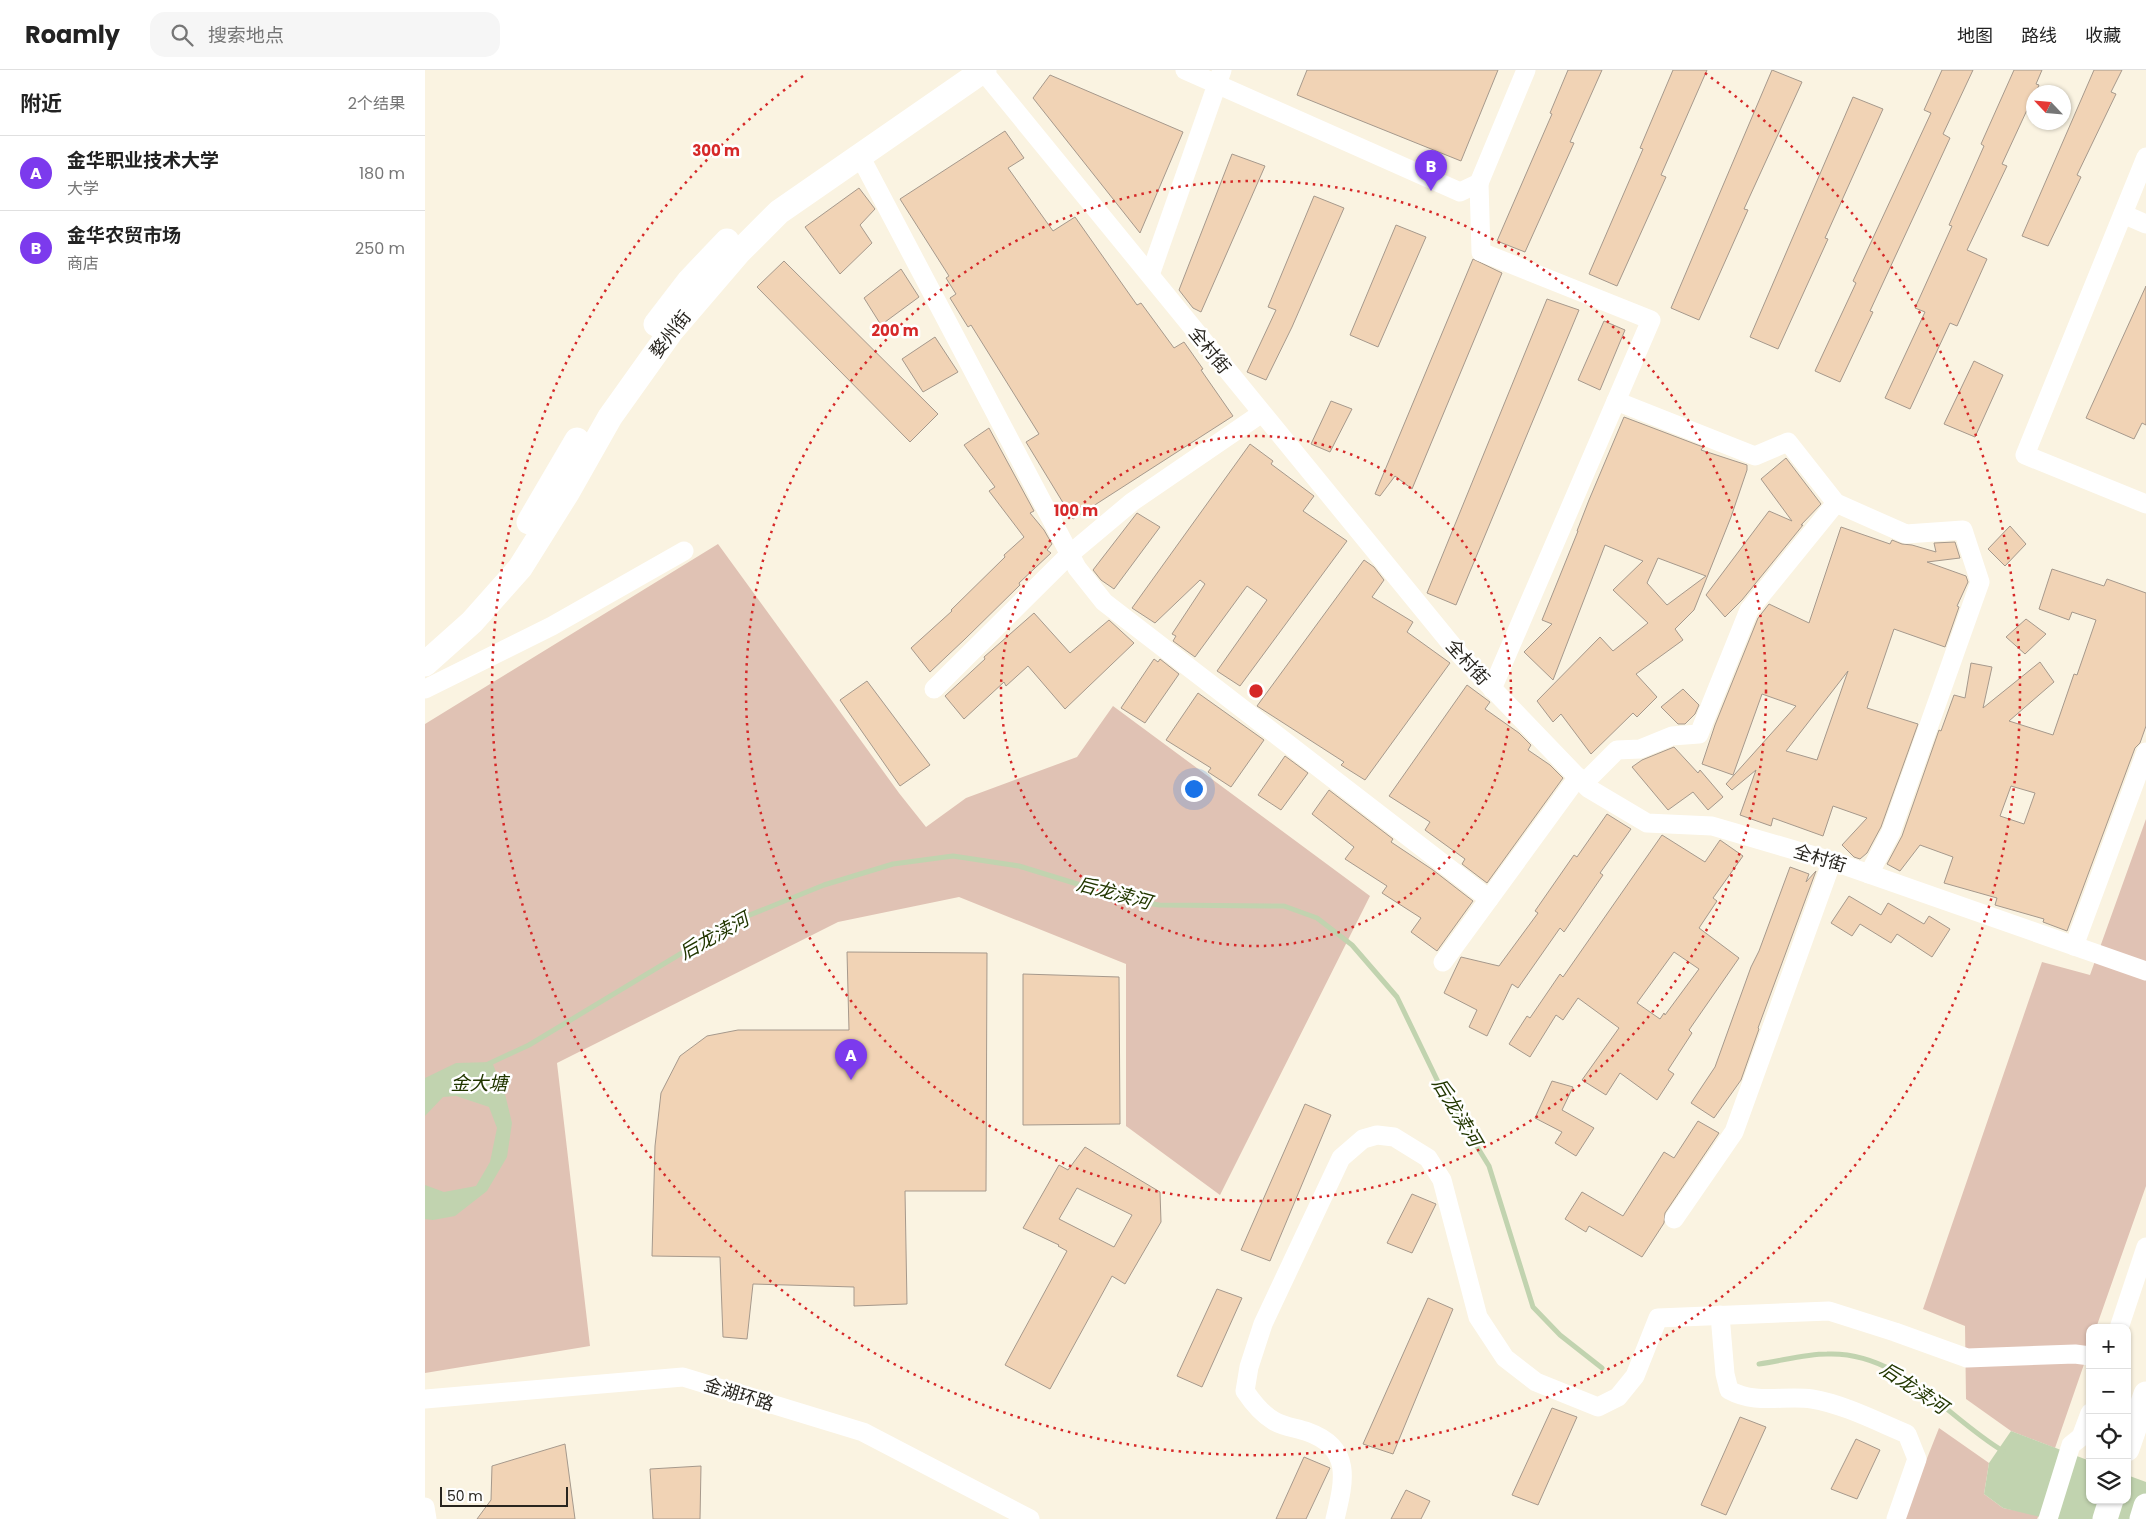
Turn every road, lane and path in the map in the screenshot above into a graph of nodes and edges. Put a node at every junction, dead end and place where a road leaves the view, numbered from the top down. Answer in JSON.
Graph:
{"nodes":[{"id":1,"x":958,"y":70,"type":"edge"},
{"id":2,"x":983,"y":70,"type":"edge"},
{"id":3,"x":1185,"y":70,"type":"edge"},
{"id":4,"x":1526,"y":70,"type":"edge"},
{"id":5,"x":1219,"y":77,"type":"edge"},
{"id":6,"x":860,"y":156,"type":"junction"},
{"id":7,"x":2146,"y":157,"type":"edge"},
{"id":8,"x":1479,"y":183,"type":"junction"},
{"id":9,"x":2123,"y":214,"type":"junction"},
{"id":10,"x":2146,"y":224,"type":"edge"},
{"id":11,"x":1150,"y":275,"type":"junction"},
{"id":12,"x":1616,"y":401,"type":"junction"},
{"id":13,"x":1262,"y":413,"type":"junction"},
{"id":14,"x":1836,"y":503,"type":"junction"},
{"id":15,"x":2146,"y":504,"type":"edge"},
{"id":16,"x":684,"y":551,"type":"dead end"},
{"id":17,"x":1070,"y":554,"type":"junction"},
{"id":18,"x":425,"y":642,"type":"edge"},
{"id":19,"x":425,"y":664,"type":"edge"},
{"id":20,"x":934,"y":689,"type":"dead end"},
{"id":21,"x":1492,"y":689,"type":"junction"},
{"id":22,"x":425,"y":690,"type":"edge"},
{"id":23,"x":2146,"y":752,"type":"edge"},
{"id":24,"x":1581,"y":780,"type":"junction"},
{"id":25,"x":1831,"y":861,"type":"junction"},
{"id":26,"x":1869,"y":874,"type":"junction"},
{"id":27,"x":1489,"y":899,"type":"junction"},
{"id":28,"x":2074,"y":946,"type":"junction"},
{"id":29,"x":1443,"y":962,"type":"dead end"},
{"id":30,"x":2146,"y":971,"type":"edge"},
{"id":31,"x":1674,"y":1219,"type":"dead end"},
{"id":32,"x":2146,"y":1247,"type":"edge"},
{"id":33,"x":1720,"y":1315,"type":"junction"},
{"id":34,"x":2120,"y":1324,"type":"edge"},
{"id":35,"x":2086,"y":1355,"type":"edge"},
{"id":36,"x":425,"y":1399,"type":"edge"},
{"id":37,"x":2138,"y":1402,"type":"edge"},
{"id":38,"x":2090,"y":1414,"type":"edge"},
{"id":39,"x":2131,"y":1433,"type":"edge"},
{"id":40,"x":2110,"y":1504,"type":"edge"},
{"id":41,"x":2146,"y":1506,"type":"edge"},
{"id":42,"x":425,"y":1507,"type":"edge"},
{"id":43,"x":427,"y":1519,"type":"edge"},
{"id":44,"x":1030,"y":1519,"type":"edge"},
{"id":45,"x":1335,"y":1519,"type":"edge"},
{"id":46,"x":1896,"y":1519,"type":"edge"},
{"id":47,"x":2048,"y":1519,"type":"edge"},
{"id":48,"x":2105,"y":1519,"type":"edge"},
{"id":49,"x":2142,"y":1519,"type":"edge"}],
"edges":[{"from":1,"to":18,"type":"main road","name":"婺州街"},
{"from":2,"to":6,"type":"main road","name":"婺州街"},
{"from":2,"to":11,"type":"street","name":"全村街"},
{"from":3,"to":5,"type":"street"},
{"from":4,"to":8,"type":"street"},
{"from":5,"to":8,"type":"street"},
{"from":5,"to":11,"type":"street"},
{"from":6,"to":17,"type":"street"},
{"from":6,"to":19,"type":"main road","name":"婺州街"},
{"from":7,"to":9,"type":"street"},
{"from":8,"to":12,"type":"street"},
{"from":9,"to":10,"type":"street"},
{"from":9,"to":15,"type":"street"},
{"from":11,"to":13,"type":"street","name":"全村街"},
{"from":12,"to":14,"type":"street"},
{"from":12,"to":21,"type":"street"},
{"from":13,"to":17,"type":"street"},
{"from":13,"to":21,"type":"street","name":"全村街"},
{"from":14,"to":24,"type":"street"},
{"from":14,"to":26,"type":"street"},
{"from":16,"to":22,"type":"street"},
{"from":17,"to":20,"type":"street"},
{"from":17,"to":27,"type":"street"},
{"from":21,"to":24,"type":"street","name":"全村街"},
{"from":23,"to":28,"type":"street"},
{"from":24,"to":25,"type":"street","name":"全村街"},
{"from":24,"to":27,"type":"street"},
{"from":25,"to":26,"type":"street","name":"全村街"},
{"from":25,"to":31,"type":"street"},
{"from":26,"to":28,"type":"street","name":"全村街"},
{"from":27,"to":29,"type":"street"},
{"from":28,"to":30,"type":"street","name":"全村街"},
{"from":32,"to":34,"type":"street"},
{"from":33,"to":35,"type":"street"},
{"from":33,"to":45,"type":"street"},
{"from":33,"to":46,"type":"street"},
{"from":36,"to":44,"type":"street","name":"金湖环路"},
{"from":37,"to":39,"type":"main road"},
{"from":38,"to":47,"type":"street"},
{"from":40,"to":48,"type":"main road"},
{"from":41,"to":49,"type":"main road"},
{"from":42,"to":43,"type":"street"}]}
